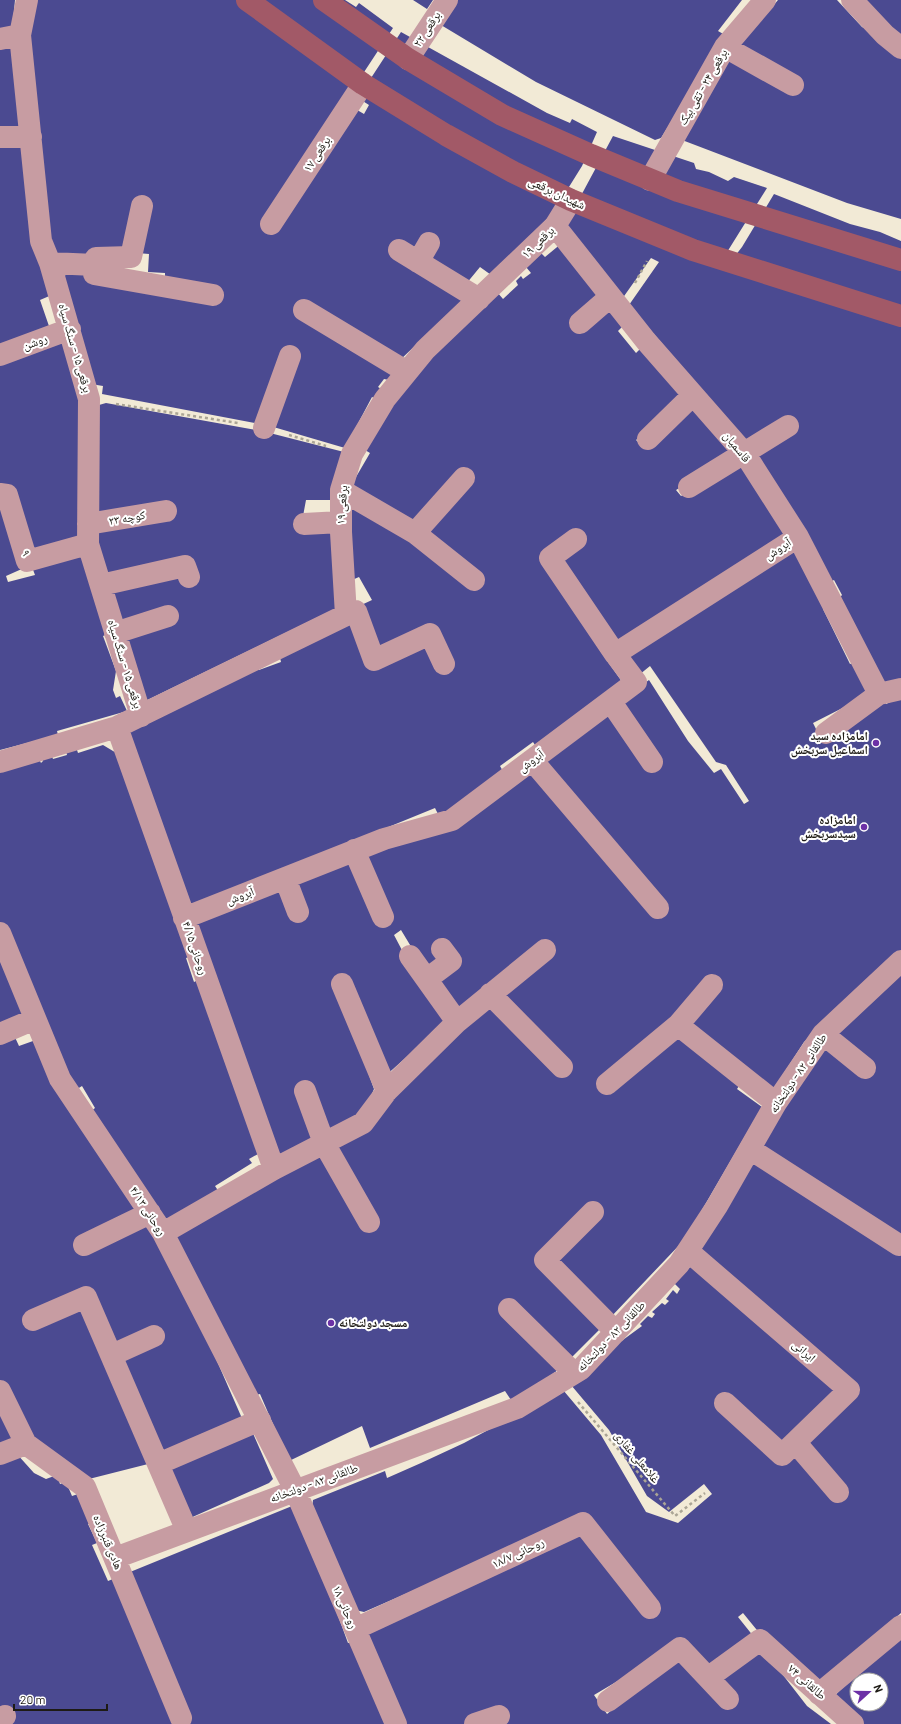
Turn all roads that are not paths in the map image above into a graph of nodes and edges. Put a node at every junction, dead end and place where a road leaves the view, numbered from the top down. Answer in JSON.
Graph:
{"nodes":[{"id":1,"x":27,"y":0,"type":"edge"},
{"id":2,"x":248,"y":0,"type":"edge"},
{"id":3,"x":324,"y":0,"type":"edge"},
{"id":4,"x":446,"y":0,"type":"edge"},
{"id":5,"x":765,"y":0,"type":"edge"},
{"id":6,"x":852,"y":0,"type":"edge"},
{"id":7,"x":10,"y":37,"type":"edge"},
{"id":8,"x":725,"y":47,"type":"junction"},
{"id":9,"x":901,"y":48,"type":"edge"},
{"id":10,"x":408,"y":59,"type":"junction"},
{"id":11,"x":362,"y":84,"type":"junction"},
{"id":12,"x":793,"y":85,"type":"dead end"},
{"id":13,"x":0,"y":137,"type":"edge"},
{"id":14,"x":31,"y":137,"type":"junction"},
{"id":15,"x":650,"y":180,"type":"junction"},
{"id":16,"x":571,"y":200,"type":"junction"},
{"id":17,"x":142,"y":206,"type":"dead end"},
{"id":18,"x":271,"y":224,"type":"dead end"},
{"id":19,"x":555,"y":226,"type":"junction"},
{"id":20,"x":429,"y":243,"type":"dead end"},
{"id":21,"x":399,"y":250,"type":"dead end"},
{"id":22,"x":901,"y":260,"type":"edge"},
{"id":23,"x":418,"y":262,"type":"junction"},
{"id":24,"x":50,"y":263,"type":"junction"},
{"id":25,"x":95,"y":265,"type":"junction"},
{"id":26,"x":213,"y":295,"type":"dead end"},
{"id":27,"x":610,"y":297,"type":"junction"},
{"id":28,"x":479,"y":298,"type":"junction"},
{"id":29,"x":304,"y":310,"type":"dead end"},
{"id":30,"x":901,"y":316,"type":"edge"},
{"id":31,"x":580,"y":323,"type":"dead end"},
{"id":32,"x":70,"y":329,"type":"junction"},
{"id":33,"x":0,"y":355,"type":"edge"},
{"id":34,"x":290,"y":356,"type":"dead end"},
{"id":35,"x":407,"y":372,"type":"junction"},
{"id":36,"x":693,"y":395,"type":"junction"},
{"id":37,"x":788,"y":426,"type":"dead end"},
{"id":38,"x":264,"y":428,"type":"road end"},
{"id":39,"x":648,"y":439,"type":"dead end"},
{"id":40,"x":745,"y":454,"type":"junction"},
{"id":41,"x":464,"y":478,"type":"dead end"},
{"id":42,"x":689,"y":487,"type":"dead end"},
{"id":43,"x":341,"y":490,"type":"junction"},
{"id":44,"x":0,"y":494,"type":"edge"},
{"id":45,"x":166,"y":511,"type":"dead end"},
{"id":46,"x":341,"y":522,"type":"junction"},
{"id":47,"x":304,"y":524,"type":"dead end"},
{"id":48,"x":415,"y":533,"type":"junction"},
{"id":49,"x":88,"y":534,"type":"junction"},
{"id":50,"x":798,"y":536,"type":"junction"},
{"id":51,"x":576,"y":539,"type":"dead end"},
{"id":52,"x":189,"y":577,"type":"dead end"},
{"id":53,"x":474,"y":580,"type":"dead end"},
{"id":54,"x":101,"y":585,"type":"junction"},
{"id":55,"x":346,"y":615,"type":"junction"},
{"id":56,"x":168,"y":616,"type":"dead end"},
{"id":57,"x":115,"y":633,"type":"junction"},
{"id":58,"x":615,"y":654,"type":"junction"},
{"id":59,"x":444,"y":664,"type":"dead end"},
{"id":60,"x":901,"y":688,"type":"edge"},
{"id":61,"x":879,"y":694,"type":"junction"},
{"id":62,"x":611,"y":702,"type":"junction"},
{"id":63,"x":141,"y":716,"type":"junction"},
{"id":64,"x":117,"y":727,"type":"junction"},
{"id":65,"x":826,"y":733,"type":"dead end"},
{"id":66,"x":532,"y":760,"type":"junction"},
{"id":67,"x":0,"y":762,"type":"edge"},
{"id":68,"x":652,"y":762,"type":"dead end"},
{"id":69,"x":354,"y":850,"type":"junction"},
{"id":70,"x":285,"y":878,"type":"junction"},
{"id":71,"x":658,"y":908,"type":"dead end"},
{"id":72,"x":298,"y":912,"type":"dead end"},
{"id":73,"x":383,"y":917,"type":"dead end"},
{"id":74,"x":184,"y":918,"type":"junction"},
{"id":75,"x":0,"y":933,"type":"edge"},
{"id":76,"x":442,"y":949,"type":"dead end"},
{"id":77,"x":545,"y":950,"type":"dead end"},
{"id":78,"x":410,"y":956,"type":"dead end"},
{"id":79,"x":901,"y":961,"type":"edge"},
{"id":80,"x":427,"y":979,"type":"junction"},
{"id":81,"x":342,"y":984,"type":"dead end"},
{"id":82,"x":712,"y":985,"type":"dead end"},
{"id":83,"x":490,"y":994,"type":"junction"},
{"id":84,"x":35,"y":1019,"type":"junction"},
{"id":85,"x":457,"y":1022,"type":"junction"},
{"id":86,"x":678,"y":1025,"type":"junction"},
{"id":87,"x":0,"y":1034,"type":"edge"},
{"id":88,"x":824,"y":1034,"type":"junction"},
{"id":89,"x":562,"y":1067,"type":"dead end"},
{"id":90,"x":865,"y":1068,"type":"dead end"},
{"id":91,"x":607,"y":1084,"type":"dead end"},
{"id":92,"x":305,"y":1091,"type":"dead end"},
{"id":93,"x":388,"y":1091,"type":"junction"},
{"id":94,"x":776,"y":1103,"type":"junction"},
{"id":95,"x":324,"y":1143,"type":"junction"},
{"id":96,"x":750,"y":1149,"type":"junction"},
{"id":97,"x":274,"y":1169,"type":"junction"},
{"id":98,"x":593,"y":1212,"type":"dead end"},
{"id":99,"x":150,"y":1213,"type":"junction"},
{"id":100,"x":369,"y":1222,"type":"dead end"},
{"id":101,"x":164,"y":1233,"type":"junction"},
{"id":102,"x":899,"y":1245,"type":"dead end"},
{"id":103,"x":84,"y":1246,"type":"dead end"},
{"id":104,"x":688,"y":1251,"type":"junction"},
{"id":105,"x":509,"y":1309,"type":"dead end"},
{"id":106,"x":33,"y":1320,"type":"dead end"},
{"id":107,"x":616,"y":1332,"type":"junction"},
{"id":108,"x":154,"y":1336,"type":"dead end"},
{"id":109,"x":112,"y":1356,"type":"junction"},
{"id":110,"x":567,"y":1377,"type":"junction"},
{"id":111,"x":1,"y":1395,"type":"edge"},
{"id":112,"x":725,"y":1403,"type":"dead end"},
{"id":113,"x":260,"y":1420,"type":"junction"},
{"id":114,"x":26,"y":1444,"type":"junction"},
{"id":115,"x":789,"y":1449,"type":"junction"},
{"id":116,"x":0,"y":1454,"type":"edge"},
{"id":117,"x":158,"y":1464,"type":"junction"},
{"id":118,"x":295,"y":1490,"type":"junction"},
{"id":119,"x":838,"y":1492,"type":"dead end"},
{"id":120,"x":187,"y":1531,"type":"junction"},
{"id":121,"x":114,"y":1558,"type":"junction"},
{"id":122,"x":650,"y":1608,"type":"dead end"},
{"id":123,"x":901,"y":1626,"type":"edge"},
{"id":124,"x":355,"y":1629,"type":"junction"},
{"id":125,"x":709,"y":1677,"type":"junction"},
{"id":126,"x":819,"y":1694,"type":"junction"},
{"id":127,"x":728,"y":1699,"type":"dead end"},
{"id":128,"x":608,"y":1701,"type":"dead end"},
{"id":129,"x":499,"y":1716,"type":"dead end"},
{"id":130,"x":181,"y":1718,"type":"dead end"},
{"id":131,"x":396,"y":1724,"type":"edge"},
{"id":132,"x":475,"y":1724,"type":"edge"},
{"id":133,"x":853,"y":1724,"type":"edge"}],
"edges":[{"from":1,"to":7,"type":"street","name":"برقعی ۱۵ - سنگ سیاه"},
{"from":2,"to":11,"type":"main road","name":"شهیدان برقعی"},
{"from":3,"to":10,"type":"main road"},
{"from":4,"to":10,"type":"street","name":"برقعی ۲۲"},
{"from":5,"to":8,"type":"street","name":"برقعی ۲۴ - تقی بیک"},
{"from":6,"to":9,"type":"street"},
{"from":7,"to":14,"type":"street","name":"برقعی ۱۵ - سنگ سیاه"},
{"from":8,"to":12,"type":"street"},
{"from":8,"to":15,"type":"street","name":"برقعی ۲۴ - تقی بیک"},
{"from":10,"to":15,"type":"main road"},
{"from":11,"to":16,"type":"main road","name":"شهیدان برقعی"},
{"from":11,"to":18,"type":"street","name":"برقعی ۱۷"},
{"from":13,"to":14,"type":"street"},
{"from":14,"to":24,"type":"street","name":"برقعی ۱۵ - سنگ سیاه"},
{"from":15,"to":22,"type":"main road"},
{"from":16,"to":19,"type":"street","name":"برقعی ۱۹"},
{"from":16,"to":30,"type":"main road","name":"شهیدان برقعی"},
{"from":17,"to":25,"type":"street"},
{"from":19,"to":27,"type":"street","name":"قاسمیان"},
{"from":19,"to":28,"type":"street","name":"برقعی ۱۹"},
{"from":20,"to":23,"type":"street"},
{"from":21,"to":23,"type":"street"},
{"from":23,"to":28,"type":"street"},
{"from":24,"to":25,"type":"street"},
{"from":24,"to":32,"type":"street","name":"برقعی ۱۵ - سنگ سیاه"},
{"from":25,"to":26,"type":"street"},
{"from":27,"to":31,"type":"street"},
{"from":27,"to":36,"type":"street","name":"قاسمیان"},
{"from":28,"to":35,"type":"street","name":"برقعی ۱۹"},
{"from":29,"to":35,"type":"street"},
{"from":32,"to":33,"type":"street","name":"روشن"},
{"from":32,"to":49,"type":"street","name":"برقعی ۱۵ - سنگ سیاه"},
{"from":34,"to":38,"type":"street"},
{"from":35,"to":43,"type":"street","name":"برقعی ۱۹"},
{"from":36,"to":39,"type":"street"},
{"from":36,"to":40,"type":"street","name":"قاسمیان"},
{"from":37,"to":40,"type":"street"},
{"from":40,"to":42,"type":"street"},
{"from":40,"to":50,"type":"street","name":"قاسمیان"},
{"from":41,"to":48,"type":"street"},
{"from":43,"to":46,"type":"street","name":"برقعی ۱۹"},
{"from":43,"to":48,"type":"street"},
{"from":44,"to":49,"type":"street","name":"۹"},
{"from":45,"to":49,"type":"street","name":"کوچه ۲۳"},
{"from":46,"to":47,"type":"street"},
{"from":46,"to":55,"type":"street","name":"برقعی ۱۹"},
{"from":48,"to":53,"type":"street"},
{"from":49,"to":54,"type":"street","name":"برقعی ۱۵ - سنگ سیاه"},
{"from":50,"to":58,"type":"street","name":"آبروش"},
{"from":50,"to":61,"type":"street","name":"قاسمیان"},
{"from":51,"to":58,"type":"street"},
{"from":52,"to":54,"type":"street"},
{"from":54,"to":57,"type":"street","name":"برقعی ۱۵ - سنگ سیاه"},
{"from":55,"to":59,"type":"street"},
{"from":55,"to":63,"type":"street"},
{"from":56,"to":57,"type":"street"},
{"from":57,"to":63,"type":"street","name":"برقعی ۱۵ - سنگ سیاه"},
{"from":58,"to":62,"type":"street","name":"آبروش"},
{"from":60,"to":61,"type":"street"},
{"from":61,"to":65,"type":"street"},
{"from":62,"to":66,"type":"street","name":"آبروش"},
{"from":62,"to":68,"type":"street"},
{"from":63,"to":64,"type":"street"},
{"from":64,"to":67,"type":"street"},
{"from":64,"to":74,"type":"street","name":"روحانی ۴/۱۵"},
{"from":66,"to":69,"type":"street","name":"آبروش"},
{"from":66,"to":71,"type":"street"},
{"from":69,"to":70,"type":"street","name":"آبروش"},
{"from":69,"to":73,"type":"street"},
{"from":70,"to":72,"type":"street"},
{"from":70,"to":74,"type":"street","name":"آبروش"},
{"from":74,"to":97,"type":"street","name":"روحانی ۴/۱۵"},
{"from":75,"to":84,"type":"street","name":"روحانی ۴/۱۳"},
{"from":76,"to":80,"type":"street"},
{"from":77,"to":83,"type":"street"},
{"from":78,"to":80,"type":"street"},
{"from":79,"to":88,"type":"street","name":"طالقانی ۸۲ - دولتخانه"},
{"from":80,"to":85,"type":"street"},
{"from":81,"to":93,"type":"street"},
{"from":82,"to":86,"type":"street"},
{"from":83,"to":85,"type":"street"},
{"from":83,"to":89,"type":"street"},
{"from":84,"to":87,"type":"street"},
{"from":84,"to":99,"type":"street","name":"روحانی ۴/۱۳"},
{"from":85,"to":93,"type":"street"},
{"from":86,"to":91,"type":"street"},
{"from":86,"to":94,"type":"street"},
{"from":88,"to":90,"type":"street"},
{"from":88,"to":94,"type":"street","name":"طالقانی ۸۲ - دولتخانه"},
{"from":92,"to":95,"type":"street"},
{"from":93,"to":95,"type":"street"},
{"from":94,"to":96,"type":"street","name":"طالقانی ۸۲ - دولتخانه"},
{"from":95,"to":97,"type":"street"},
{"from":95,"to":100,"type":"street"},
{"from":96,"to":102,"type":"street"},
{"from":96,"to":104,"type":"street","name":"طالقانی ۸۲ - دولتخانه"},
{"from":97,"to":101,"type":"street"},
{"from":98,"to":107,"type":"street"},
{"from":99,"to":101,"type":"street","name":"روحانی ۴/۱۳"},
{"from":99,"to":103,"type":"street"},
{"from":101,"to":113,"type":"street","name":"روحانی ۴/۱۳"},
{"from":104,"to":107,"type":"street","name":"طالقانی ۸۲ - دولتخانه"},
{"from":104,"to":115,"type":"street","name":"ایرانی"},
{"from":105,"to":110,"type":"street"},
{"from":106,"to":109,"type":"street"},
{"from":107,"to":110,"type":"street","name":"طالقانی ۸۲ - دولتخانه"},
{"from":108,"to":109,"type":"street"},
{"from":109,"to":117,"type":"street"},
{"from":110,"to":118,"type":"street","name":"طالقانی ۸۲ - دولتخانه"},
{"from":111,"to":114,"type":"street","name":"هادی قنبرزاده"},
{"from":112,"to":115,"type":"street"},
{"from":113,"to":117,"type":"street"},
{"from":113,"to":118,"type":"street","name":"روحانی ۴/۱۳"},
{"from":114,"to":116,"type":"street"},
{"from":114,"to":121,"type":"street","name":"هادی قنبرزاده"},
{"from":115,"to":119,"type":"street"},
{"from":117,"to":120,"type":"street"},
{"from":118,"to":120,"type":"street","name":"طالقانی ۸۲ - دولتخانه"},
{"from":118,"to":124,"type":"street","name":"روحانی ۱۸"},
{"from":120,"to":121,"type":"street","name":"طالقانی ۸۲ - دولتخانه"},
{"from":121,"to":130,"type":"street","name":"هادی قنبرزاده"},
{"from":122,"to":124,"type":"street","name":"روحانی ۱۸/۷"},
{"from":123,"to":126,"type":"street"},
{"from":124,"to":131,"type":"street","name":"روحانی ۱۸"},
{"from":125,"to":126,"type":"street","name":"طالقانی ۷۴"},
{"from":125,"to":127,"type":"street"},
{"from":125,"to":128,"type":"street"},
{"from":126,"to":133,"type":"street","name":"طالقانی ۷۴"},
{"from":129,"to":132,"type":"street"}]}
